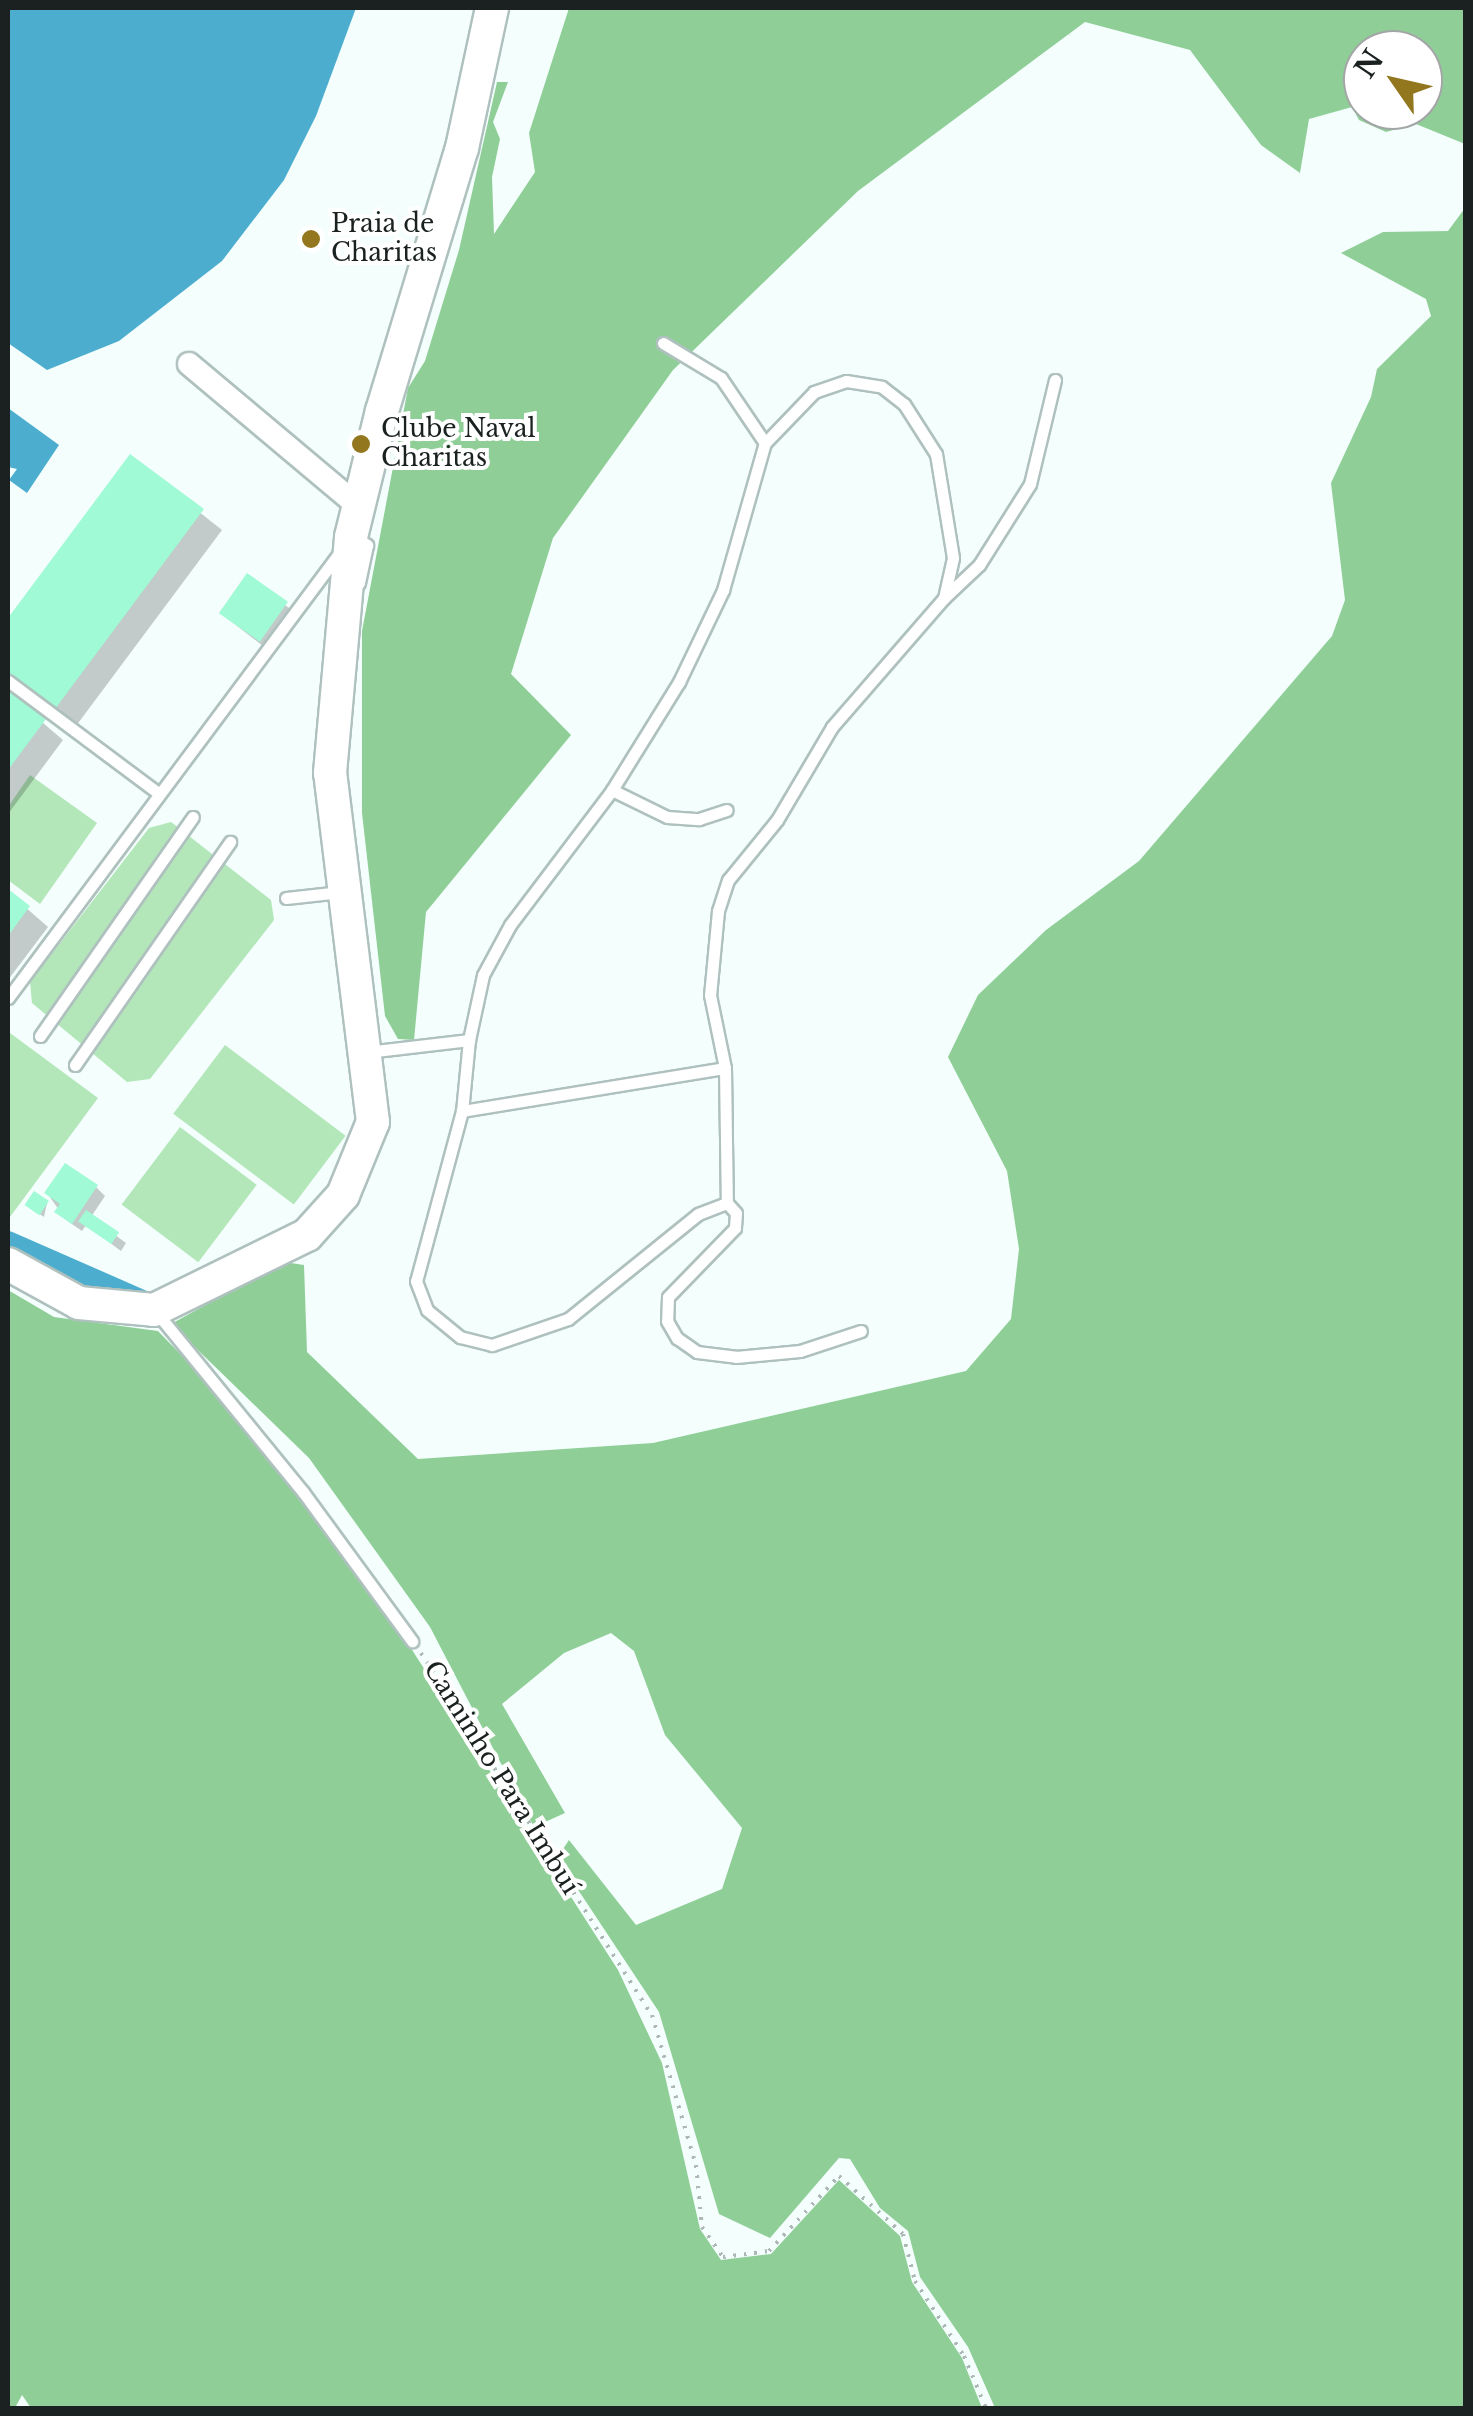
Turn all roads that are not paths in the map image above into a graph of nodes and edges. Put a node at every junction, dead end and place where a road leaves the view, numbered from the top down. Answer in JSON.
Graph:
{"nodes":[{"id":1,"x":492,"y":8,"type":"edge"},
{"id":2,"x":663,"y":343,"type":"dead end"},
{"id":3,"x":189,"y":364,"type":"dead end"},
{"id":4,"x":1055,"y":380,"type":"dead end"},
{"id":5,"x":765,"y":443,"type":"junction"},
{"id":6,"x":356,"y":510,"type":"junction"},
{"id":7,"x":944,"y":598,"type":"junction"},
{"id":8,"x":8,"y":680,"type":"edge"},
{"id":9,"x":612,"y":790,"type":"junction"},
{"id":10,"x":158,"y":793,"type":"junction"},
{"id":11,"x":727,"y":810,"type":"dead end"},
{"id":12,"x":193,"y":817,"type":"dead end"},
{"id":13,"x":230,"y":842,"type":"dead end"},
{"id":14,"x":341,"y":892,"type":"junction"},
{"id":15,"x":286,"y":898,"type":"dead end"},
{"id":16,"x":8,"y":998,"type":"edge"},
{"id":17,"x":40,"y":1036,"type":"dead end"},
{"id":18,"x":469,"y":1040,"type":"junction"},
{"id":19,"x":367,"y":1052,"type":"junction"},
{"id":20,"x":75,"y":1066,"type":"dead end"},
{"id":21,"x":724,"y":1068,"type":"junction"},
{"id":22,"x":462,"y":1111,"type":"junction"},
{"id":23,"x":727,"y":1204,"type":"junction"},
{"id":24,"x":8,"y":1264,"type":"edge"},
{"id":25,"x":154,"y":1310,"type":"junction"},
{"id":26,"x":861,"y":1331,"type":"dead end"},
{"id":27,"x":412,"y":1641,"type":"road end"}],
"edges":[{"from":1,"to":6,"type":"street"},
{"from":2,"to":5,"type":"lane"},
{"from":3,"to":6,"type":"street"},
{"from":4,"to":7,"type":"lane"},
{"from":5,"to":7,"type":"lane"},
{"from":5,"to":9,"type":"lane"},
{"from":6,"to":10,"type":"lane"},
{"from":6,"to":14,"type":"street"},
{"from":7,"to":21,"type":"lane"},
{"from":8,"to":10,"type":"lane"},
{"from":9,"to":11,"type":"lane"},
{"from":9,"to":18,"type":"lane"},
{"from":10,"to":16,"type":"lane"},
{"from":12,"to":17,"type":"lane"},
{"from":13,"to":20,"type":"lane"},
{"from":14,"to":15,"type":"lane"},
{"from":14,"to":19,"type":"street"},
{"from":18,"to":19,"type":"lane"},
{"from":18,"to":22,"type":"lane"},
{"from":19,"to":25,"type":"street"},
{"from":21,"to":22,"type":"lane"},
{"from":21,"to":23,"type":"lane"},
{"from":22,"to":23,"type":"lane"},
{"from":23,"to":26,"type":"lane"},
{"from":24,"to":25,"type":"street"},
{"from":25,"to":27,"type":"lane","name":"Caminho Para Imbuí"}]}
